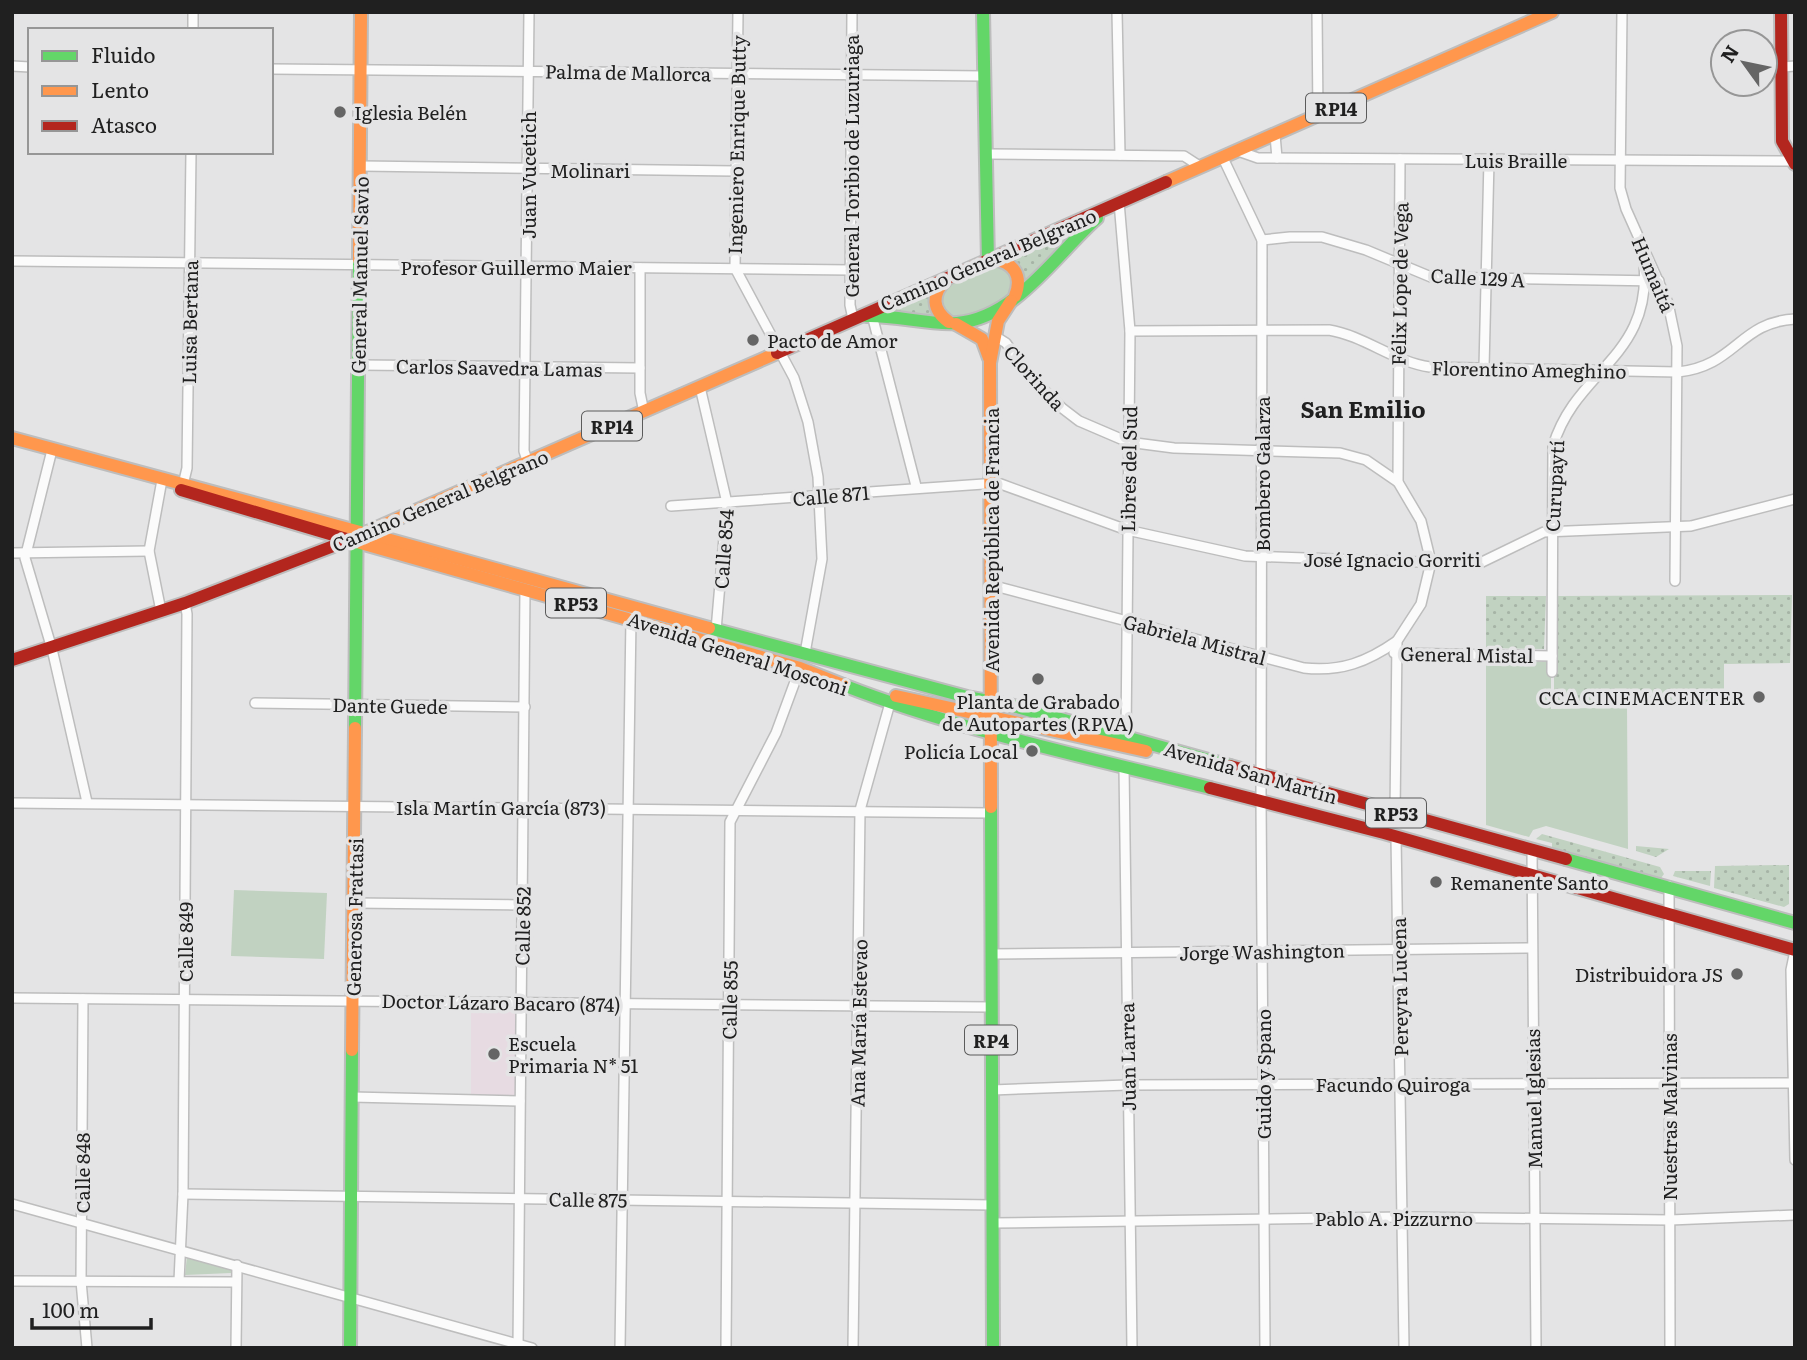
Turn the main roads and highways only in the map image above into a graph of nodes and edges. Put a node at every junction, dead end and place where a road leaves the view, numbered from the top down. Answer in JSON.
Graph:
{"nodes":[{"id":1,"x":361,"y":12,"type":"edge"},
{"id":2,"x":983,"y":12,"type":"edge"},
{"id":3,"x":1552,"y":12,"type":"edge"},
{"id":4,"x":1781,"y":12,"type":"edge"},
{"id":5,"x":1789,"y":66,"type":"edge"},
{"id":6,"x":1794,"y":162,"type":"edge"},
{"id":7,"x":1119,"y":202,"type":"junction"},
{"id":8,"x":990,"y":260,"type":"junction"},
{"id":9,"x":946,"y":280,"type":"junction"},
{"id":10,"x":1013,"y":299,"type":"junction"},
{"id":11,"x":855,"y":318,"type":"junction"},
{"id":12,"x":953,"y":323,"type":"junction"},
{"id":13,"x":990,"y":363,"type":"junction"},
{"id":14,"x":12,"y":439,"type":"edge"},
{"id":15,"x":356,"y":536,"type":"junction"},
{"id":16,"x":12,"y":660,"type":"edge"},
{"id":17,"x":800,"y":668,"type":"junction"},
{"id":18,"x":991,"y":701,"type":"junction"},
{"id":19,"x":990,"y":717,"type":"junction"},
{"id":20,"x":991,"y":732,"type":"junction"},
{"id":21,"x":1244,"y":771,"type":"junction"},
{"id":22,"x":1795,"y":923,"type":"edge"},
{"id":23,"x":1795,"y":951,"type":"edge"},
{"id":24,"x":350,"y":1348,"type":"edge"},
{"id":25,"x":993,"y":1348,"type":"edge"}],
"edges":[{"from":1,"to":15,"type":"main road","name":"General Manuel Savio"},
{"from":2,"to":8,"type":"main road"},
{"from":3,"to":7,"type":"main road","name":"Camino General Belgrano","number":"RP14"},
{"from":4,"to":5,"type":"main road"},
{"from":5,"to":6,"type":"main road"},
{"from":7,"to":8,"type":"main road","name":"Camino General Belgrano","number":"RP14"},
{"from":7,"to":10,"type":"main road","name":"Camino General Belgrano","number":"RP14"},
{"from":8,"to":9,"type":"main road","name":"Camino General Belgrano"},
{"from":8,"to":10,"type":"main road"},
{"from":9,"to":11,"type":"main road","name":"Camino General Belgrano","number":"RP14"},
{"from":9,"to":12,"type":"main road","number":"RP4"},
{"from":10,"to":12,"type":"main road","name":"Camino General Belgrano"},
{"from":10,"to":13,"type":"main road","name":"Avenida República de Francia","number":"RP4"},
{"from":11,"to":12,"type":"main road","name":"Camino General Belgrano","number":"RP14"},
{"from":11,"to":15,"type":"main road","name":"Camino General Belgrano","number":"RP14"},
{"from":12,"to":13,"type":"main road","name":"Avenida República de Francia","number":"RP4"},
{"from":13,"to":18,"type":"main road","name":"Avenida República de Francia","number":"RP4"},
{"from":14,"to":15,"type":"main road","name":"Avenida General Mosconi"},
{"from":15,"to":16,"type":"main road","name":"Camino General Belgrano","number":"RP14"},
{"from":15,"to":17,"type":"main road","name":"Avenida General Mosconi","number":"RP53"},
{"from":15,"to":18,"type":"main road","name":"Avenida General Mosconi","number":"RP53"},
{"from":15,"to":24,"type":"main road","name":"Generosa Frattasi"},
{"from":17,"to":19,"type":"main road","number":"RP53"},
{"from":17,"to":20,"type":"main road","name":"Avenida General Mosconi","number":"RP53"},
{"from":18,"to":19,"type":"main road","name":"Avenida República de Francia","number":"RP4"},
{"from":18,"to":21,"type":"main road","name":"Avenida San Martín","number":"RP53"},
{"from":19,"to":20,"type":"main road","number":"RP4"},
{"from":19,"to":21,"type":"main road","number":"RP53"},
{"from":20,"to":23,"type":"main road","name":"Avenida San Martín","number":"RP53"},
{"from":20,"to":25,"type":"main road","number":"RP4"},
{"from":21,"to":22,"type":"main road","name":"Avenida San Martín","number":"RP53"}]}
